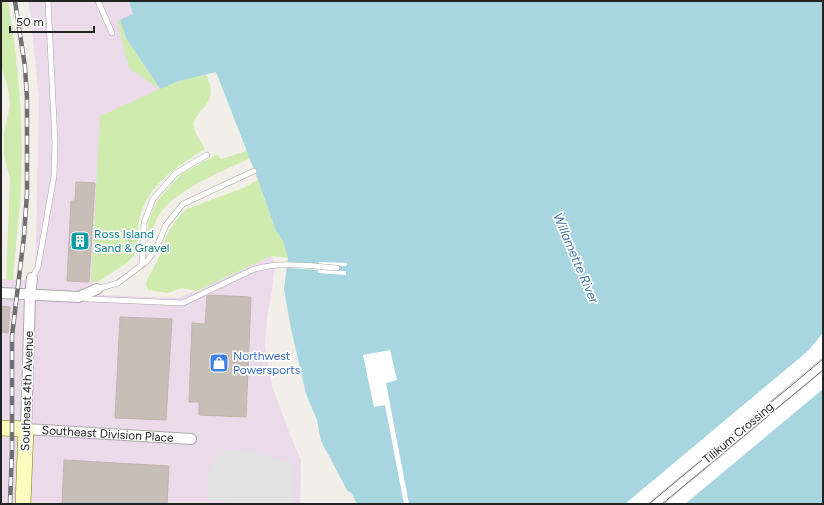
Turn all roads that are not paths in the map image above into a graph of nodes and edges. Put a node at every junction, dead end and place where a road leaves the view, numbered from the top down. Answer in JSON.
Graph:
{"nodes":[{"id":1,"x":48,"y":1,"type":"edge"},
{"id":2,"x":98,"y":1,"type":"edge"},
{"id":3,"x":112,"y":33,"type":"dead end"},
{"id":4,"x":207,"y":155,"type":"dead end"},
{"id":5,"x":254,"y":171,"type":"dead end"},
{"id":6,"x":142,"y":265,"type":"junction"},
{"id":7,"x":337,"y":268,"type":"dead end"},
{"id":8,"x":32,"y":278,"type":"joint"},
{"id":9,"x":97,"y":289,"type":"joint"},
{"id":10,"x":1,"y":293,"type":"edge"},
{"id":11,"x":30,"y":295,"type":"junction"},
{"id":12,"x":79,"y":297,"type":"junction"},
{"id":13,"x":823,"y":361,"type":"edge"},
{"id":14,"x":823,"y":367,"type":"edge"},
{"id":15,"x":1,"y":428,"type":"edge"},
{"id":16,"x":26,"y":429,"type":"junction"},
{"id":17,"x":191,"y":439,"type":"dead end"},
{"id":18,"x":22,"y":504,"type":"edge"},
{"id":19,"x":652,"y":504,"type":"edge"},
{"id":20,"x":659,"y":504,"type":"edge"}],
"edges":[{"from":1,"to":8,"type":"lane"},
{"from":2,"to":3,"type":"lane"},
{"from":4,"to":6,"type":"lane"},
{"from":5,"to":6,"type":"lane"},
{"from":6,"to":9,"type":"lane"},
{"from":7,"to":12,"type":"lane"},
{"from":8,"to":11,"type":"street","name":"Southeast 4th Avenue"},
{"from":9,"to":12,"type":"street"},
{"from":10,"to":11,"type":"street"},
{"from":11,"to":12,"type":"street"},
{"from":11,"to":16,"type":"street","name":"Southeast 4th Avenue"},
{"from":13,"to":19,"type":"lane","name":"Tilikum Crossing"},
{"from":14,"to":20,"type":"lane","name":"Tilikum Crossing"},
{"from":15,"to":16,"type":"street","name":"Southeast Division Place"},
{"from":16,"to":17,"type":"street","name":"Southeast Division Place"},
{"from":16,"to":18,"type":"street","name":"Southeast 4th Avenue"}]}
